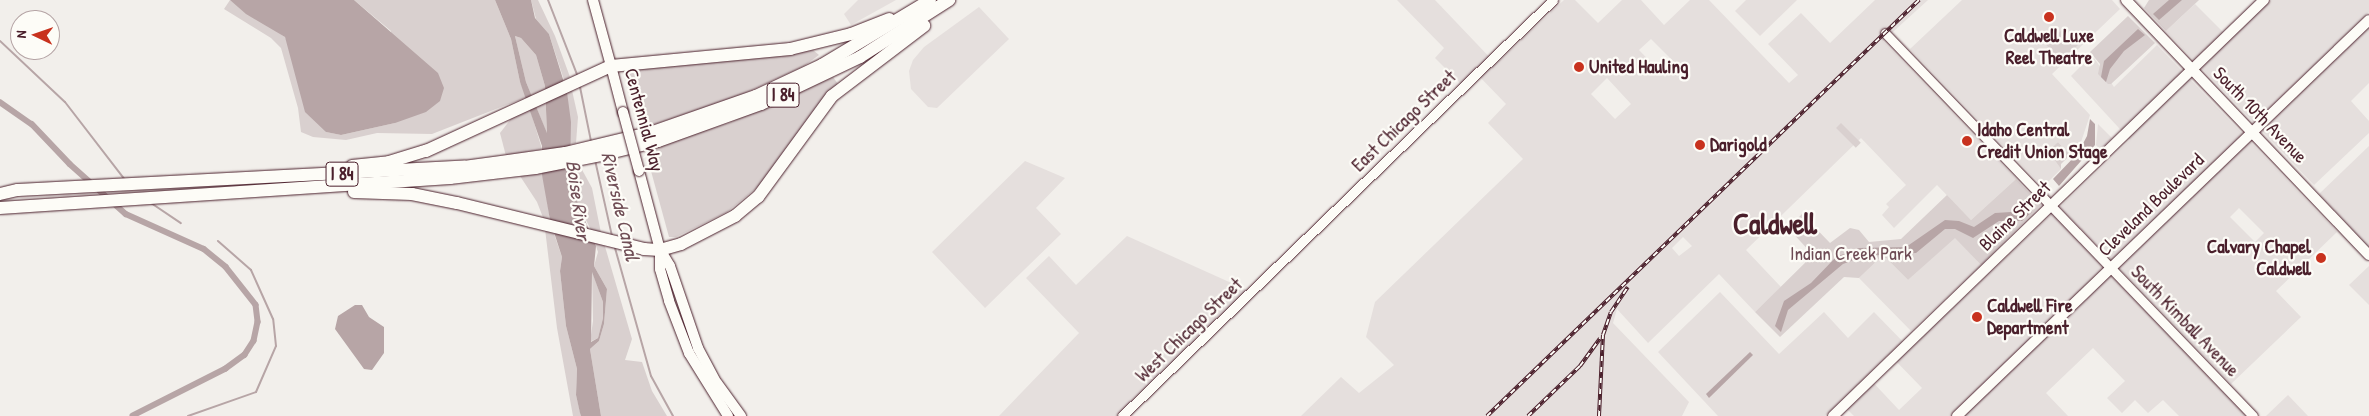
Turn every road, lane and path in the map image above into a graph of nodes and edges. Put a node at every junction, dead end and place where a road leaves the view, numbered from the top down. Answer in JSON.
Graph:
{"nodes":[{"id":1,"x":593,"y":0,"type":"edge"},
{"id":2,"x":930,"y":0,"type":"edge"},
{"id":3,"x":949,"y":0,"type":"edge"},
{"id":4,"x":959,"y":0,"type":"edge"},
{"id":5,"x":1553,"y":0,"type":"edge"},
{"id":6,"x":2126,"y":0,"type":"edge"},
{"id":7,"x":2264,"y":0,"type":"edge"},
{"id":8,"x":913,"y":12,"type":"junction"},
{"id":9,"x":2369,"y":20,"type":"edge"},
{"id":10,"x":1885,"y":33,"type":"dead end"},
{"id":11,"x":611,"y":66,"type":"junction"},
{"id":12,"x":2193,"y":70,"type":"junction"},
{"id":13,"x":2252,"y":132,"type":"junction"},
{"id":14,"x":600,"y":150,"type":"junction"},
{"id":15,"x":502,"y":167,"type":"junction"},
{"id":16,"x":246,"y":178,"type":"junction"},
{"id":17,"x":284,"y":190,"type":"junction"},
{"id":18,"x":0,"y":194,"type":"edge"},
{"id":19,"x":2051,"y":206,"type":"junction"},
{"id":20,"x":0,"y":210,"type":"edge"},
{"id":21,"x":660,"y":250,"type":"junction"},
{"id":22,"x":2369,"y":255,"type":"edge"},
{"id":23,"x":1278,"y":266,"type":"joint"},
{"id":24,"x":2111,"y":268,"type":"junction"},
{"id":25,"x":728,"y":416,"type":"edge"},
{"id":26,"x":741,"y":416,"type":"edge"},
{"id":27,"x":1122,"y":416,"type":"edge"},
{"id":28,"x":1833,"y":416,"type":"edge"},
{"id":29,"x":1957,"y":416,"type":"edge"},
{"id":30,"x":2253,"y":416,"type":"edge"}],
"edges":[{"from":1,"to":11,"type":"main road","name":"Centennial Way"},
{"from":2,"to":8,"type":"highway","number":"I 84"},
{"from":3,"to":14,"type":"highway","number":"I 84"},
{"from":4,"to":21,"type":"highway"},
{"from":5,"to":23,"type":"street","name":"East Chicago Street"},
{"from":6,"to":12,"type":"main road","name":"South 10th Avenue"},
{"from":7,"to":12,"type":"main road","name":"Blaine Street"},
{"from":8,"to":11,"type":"highway"},
{"from":8,"to":14,"type":"highway","number":"I 84"},
{"from":9,"to":13,"type":"main road","name":"Cleveland Boulevard"},
{"from":10,"to":19,"type":"street","name":"South Kimball Avenue"},
{"from":11,"to":16,"type":"highway"},
{"from":11,"to":21,"type":"main road","name":"Centennial Way","bridge":true},
{"from":12,"to":13,"type":"main road","name":"South 10th Avenue"},
{"from":12,"to":19,"type":"main road","name":"Blaine Street"},
{"from":13,"to":22,"type":"main road","name":"South 10th Avenue"},
{"from":13,"to":24,"type":"main road","name":"Cleveland Boulevard"},
{"from":14,"to":15,"type":"highway","number":"I 84"},
{"from":15,"to":16,"type":"highway","number":"I 84"},
{"from":15,"to":17,"type":"highway","number":"I 84"},
{"from":16,"to":18,"type":"highway","number":"I 84"},
{"from":17,"to":20,"type":"highway","number":"I 84"},
{"from":17,"to":21,"type":"highway"},
{"from":19,"to":24,"type":"street","name":"South Kimball Avenue"},
{"from":19,"to":28,"type":"main road","name":"Blaine Street"},
{"from":21,"to":25,"type":"main road","name":"Centennial Way"},
{"from":21,"to":26,"type":"main road","name":"Centennial Way"},
{"from":23,"to":27,"type":"street","name":"West Chicago Street"},
{"from":24,"to":29,"type":"main road","name":"Cleveland Boulevard"},
{"from":24,"to":30,"type":"street","name":"South Kimball Avenue"}]}
